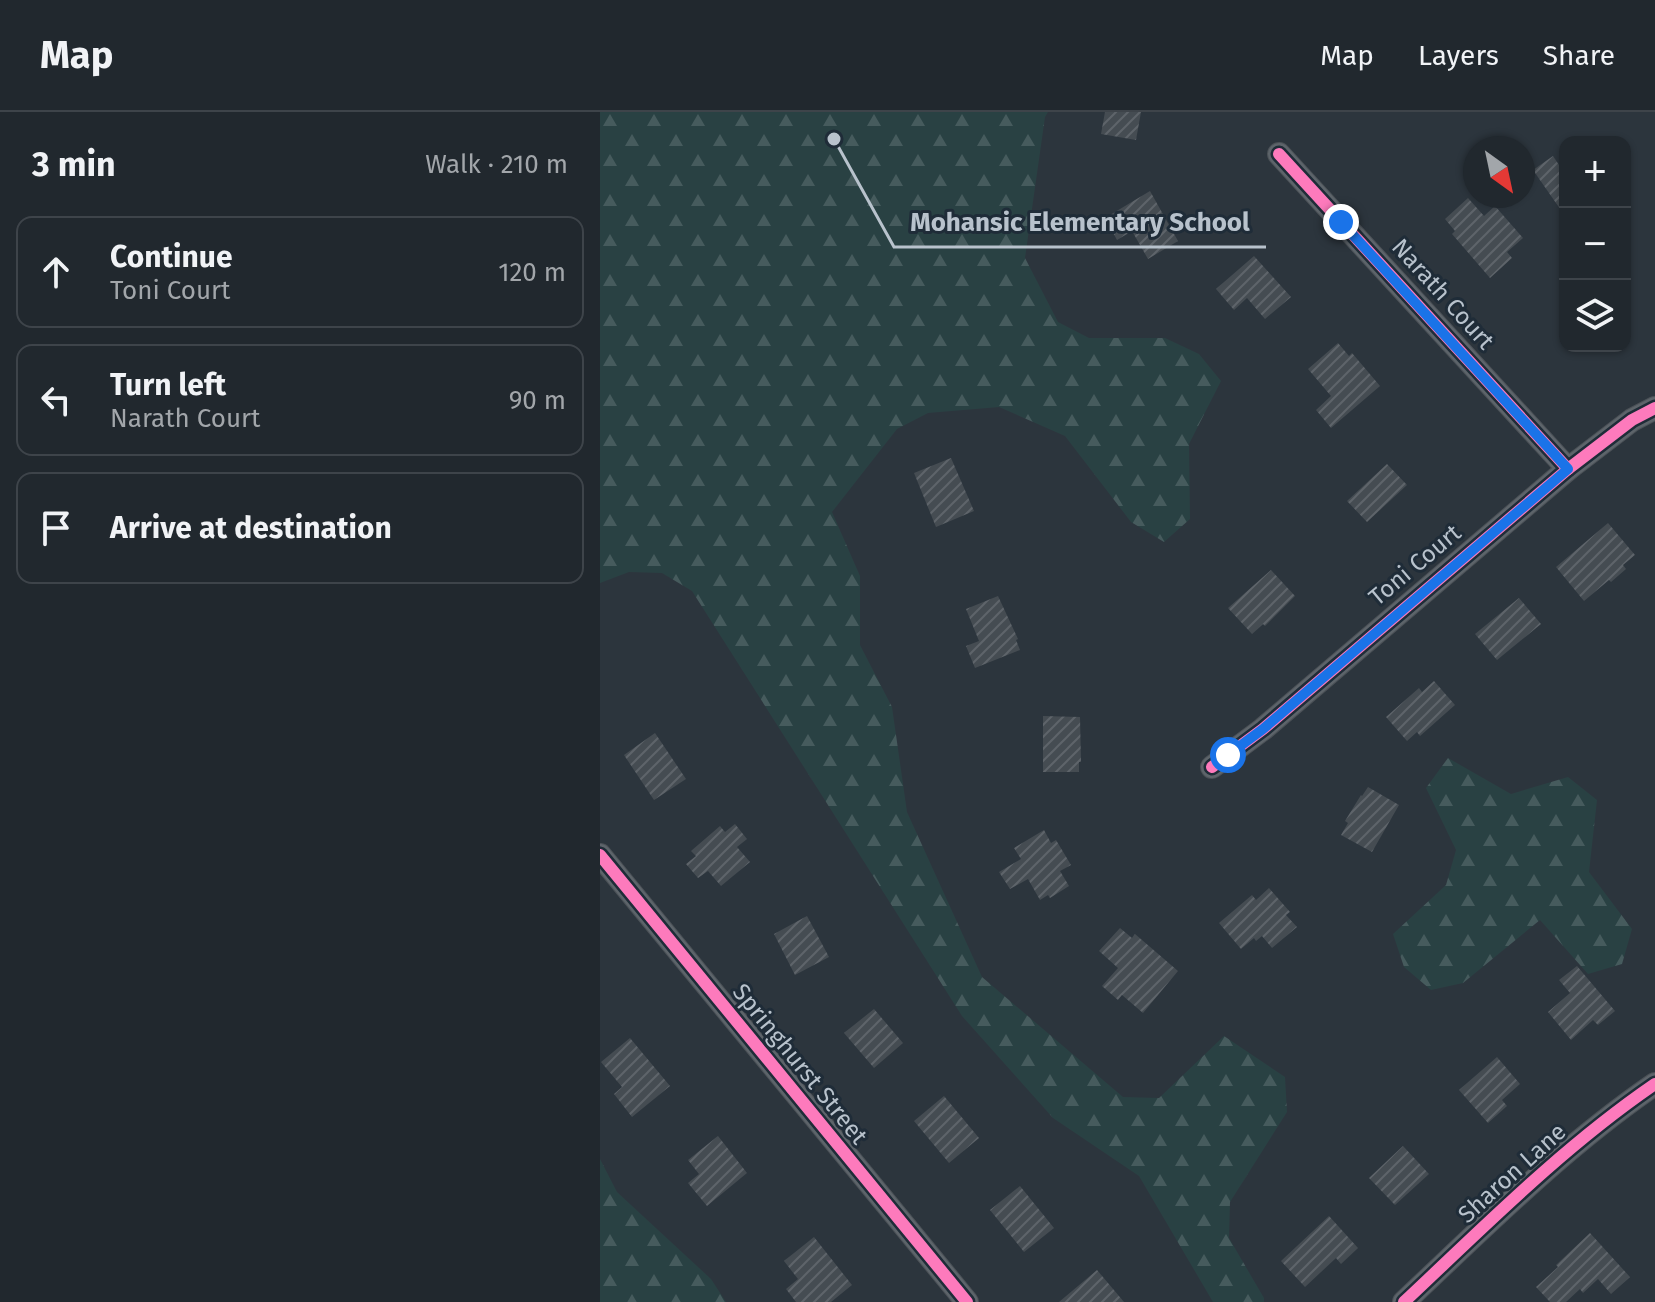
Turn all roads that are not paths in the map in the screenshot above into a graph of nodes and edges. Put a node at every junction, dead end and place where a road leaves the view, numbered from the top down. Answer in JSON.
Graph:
{"nodes":[{"id":1,"x":1279,"y":154,"type":"dead end"},
{"id":2,"x":1655,"y":408,"type":"edge"},
{"id":3,"x":1568,"y":469,"type":"junction"},
{"id":4,"x":1212,"y":767,"type":"dead end"},
{"id":5,"x":600,"y":855,"type":"edge"},
{"id":6,"x":1655,"y":1084,"type":"edge"},
{"id":7,"x":967,"y":1302,"type":"edge"},
{"id":8,"x":1404,"y":1302,"type":"edge"}],
"edges":[{"from":1,"to":3,"type":"street","name":"Narath Court"},
{"from":2,"to":3,"type":"street","name":"Toni Court"},
{"from":3,"to":4,"type":"street","name":"Toni Court"},
{"from":5,"to":7,"type":"street","name":"Springhurst Street"},
{"from":6,"to":8,"type":"street","name":"Sharon Lane"}]}
